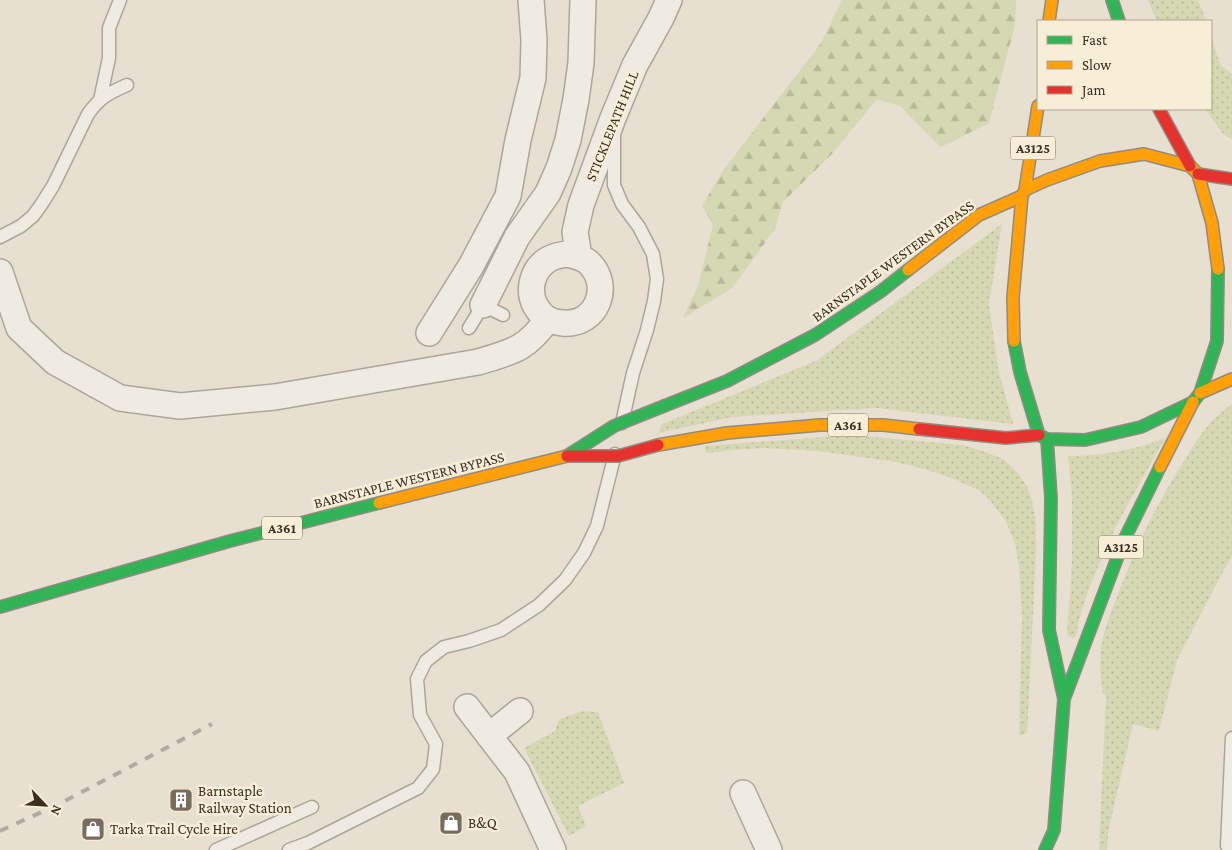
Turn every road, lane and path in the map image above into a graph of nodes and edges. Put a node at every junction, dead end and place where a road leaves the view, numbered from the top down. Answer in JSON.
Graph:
{"nodes":[{"id":1,"x":120,"y":0,"type":"edge"},
{"id":2,"x":531,"y":0,"type":"edge"},
{"id":3,"x":583,"y":0,"type":"edge"},
{"id":4,"x":669,"y":0,"type":"edge"},
{"id":5,"x":1052,"y":0,"type":"edge"},
{"id":6,"x":1112,"y":0,"type":"edge"},
{"id":7,"x":1049,"y":20,"type":"edge"},
{"id":8,"x":1119,"y":20,"type":"edge"},
{"id":9,"x":127,"y":85,"type":"dead end"},
{"id":10,"x":100,"y":100,"type":"junction"},
{"id":11,"x":1037,"y":110,"type":"edge"},
{"id":12,"x":1161,"y":110,"type":"edge"},
{"id":13,"x":613,"y":118,"type":"junction"},
{"id":14,"x":1194,"y":170,"type":"junction"},
{"id":15,"x":1232,"y":179,"type":"edge"},
{"id":16,"x":1023,"y":193,"type":"junction"},
{"id":17,"x":0,"y":237,"type":"edge"},
{"id":18,"x":579,"y":257,"type":"junction"},
{"id":19,"x":0,"y":272,"type":"edge"},
{"id":20,"x":493,"y":310,"type":"joint"},
{"id":21,"x":547,"y":320,"type":"junction"},
{"id":22,"x":469,"y":328,"type":"dead end"},
{"id":23,"x":429,"y":333,"type":"dead end"},
{"id":24,"x":1232,"y":379,"type":"edge"},
{"id":25,"x":1196,"y":397,"type":"junction"},
{"id":26,"x":1043,"y":437,"type":"junction"},
{"id":27,"x":567,"y":456,"type":"junction"},
{"id":28,"x":0,"y":607,"type":"edge"},
{"id":29,"x":1064,"y":698,"type":"junction"},
{"id":30,"x":467,"y":707,"type":"dead end"},
{"id":31,"x":520,"y":711,"type":"dead end"},
{"id":32,"x":488,"y":736,"type":"junction"},
{"id":33,"x":1232,"y":738,"type":"edge"},
{"id":34,"x":743,"y":793,"type":"dead end"},
{"id":35,"x":312,"y":808,"type":"dead end"},
{"id":36,"x":1054,"y":830,"type":"junction"},
{"id":37,"x":1232,"y":846,"type":"edge"},
{"id":38,"x":216,"y":850,"type":"edge"},
{"id":39,"x":289,"y":850,"type":"edge"},
{"id":40,"x":553,"y":850,"type":"edge"},
{"id":41,"x":769,"y":850,"type":"edge"},
{"id":42,"x":1045,"y":850,"type":"edge"},
{"id":43,"x":1059,"y":850,"type":"edge"}],
"edges":[{"from":1,"to":10,"type":"lane"},
{"from":2,"to":23,"type":"street"},
{"from":3,"to":20,"type":"street"},
{"from":4,"to":13,"type":"street","name":"STICKLEPATH HILL"},
{"from":5,"to":7,"type":"main road"},
{"from":6,"to":8,"type":"main road"},
{"from":9,"to":10,"type":"lane"},
{"from":10,"to":17,"type":"lane"},
{"from":11,"to":16,"type":"main road","number":"A3125"},
{"from":12,"to":14,"type":"main road"},
{"from":13,"to":18,"type":"street","name":"STICKLEPATH HILL"},
{"from":13,"to":39,"type":"lane"},
{"from":14,"to":15,"type":"main road"},
{"from":14,"to":16,"type":"main road","name":"BARNSTAPLE WESTERN BYPASS"},
{"from":14,"to":25,"type":"main road"},
{"from":16,"to":26,"type":"main road"},
{"from":16,"to":27,"type":"main road","name":"BARNSTAPLE WESTERN BYPASS","number":"A361","bridge":true},
{"from":18,"to":21,"type":"street"},
{"from":18,"to":21,"type":"street"},
{"from":19,"to":21,"type":"street"},
{"from":20,"to":22,"type":"lane"},
{"from":24,"to":25,"type":"main road"},
{"from":25,"to":26,"type":"main road","name":"BARNSTAPLE WESTERN BYPASS"},
{"from":25,"to":29,"type":"main road","number":"A3125"},
{"from":26,"to":27,"type":"main road","name":"BARNSTAPLE WESTERN BYPASS","number":"A361","bridge":true},
{"from":26,"to":29,"type":"main road","number":"A3125"},
{"from":27,"to":28,"type":"main road","name":"BARNSTAPLE WESTERN BYPASS","number":"A361"},
{"from":29,"to":36,"type":"main road","number":"A3125"},
{"from":30,"to":32,"type":"street"},
{"from":31,"to":32,"type":"street"},
{"from":32,"to":40,"type":"street"},
{"from":33,"to":37,"type":"lane"},
{"from":34,"to":41,"type":"street"},
{"from":35,"to":38,"type":"lane"},
{"from":36,"to":42,"type":"main road","number":"A3125"},
{"from":36,"to":43,"type":"main road","number":"A3125"}]}
